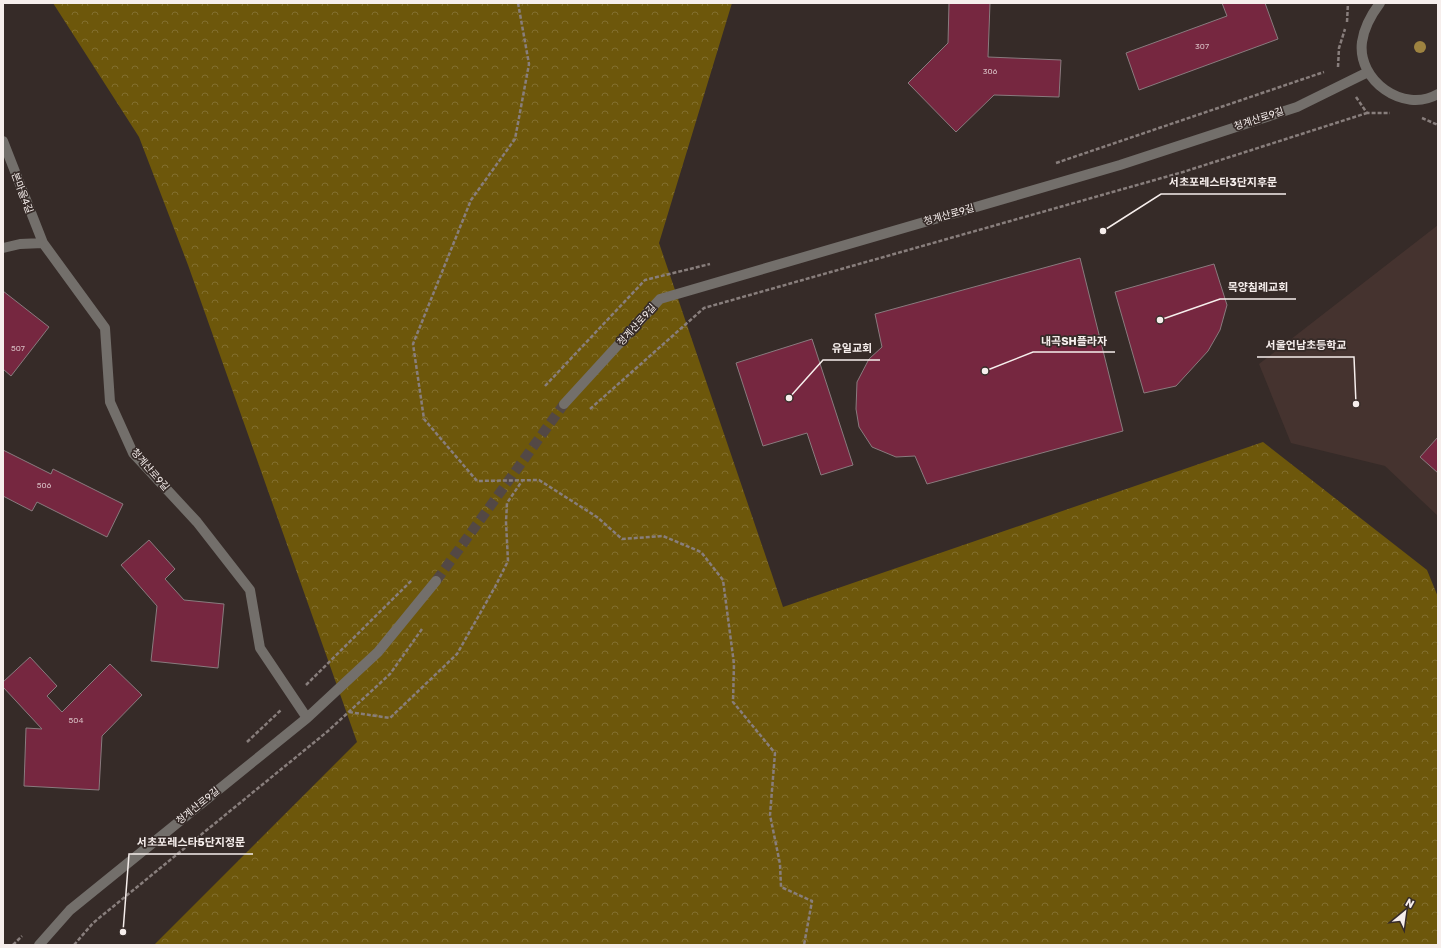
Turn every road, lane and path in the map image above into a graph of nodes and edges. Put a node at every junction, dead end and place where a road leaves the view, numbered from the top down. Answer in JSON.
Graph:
{"nodes":[{"id":1,"x":518,"y":3,"type":"edge"},
{"id":2,"x":1380,"y":3,"type":"edge"},
{"id":3,"x":1368,"y":72,"type":"junction"},
{"id":4,"x":1438,"y":94,"type":"edge"},
{"id":5,"x":1367,"y":113,"type":"dead end"},
{"id":6,"x":3,"y":141,"type":"edge"},
{"id":7,"x":43,"y":244,"type":"junction"},
{"id":8,"x":3,"y":248,"type":"edge"},
{"id":9,"x":564,"y":404,"type":"tunnel mouth"},
{"id":10,"x":590,"y":409,"type":"dead end"},
{"id":11,"x":522,"y":480,"type":"junction"},
{"id":12,"x":415,"y":577,"type":"dead end"},
{"id":13,"x":436,"y":581,"type":"tunnel mouth"},
{"id":14,"x":293,"y":697,"type":"junction"},
{"id":15,"x":348,"y":712,"type":"dead end"},
{"id":16,"x":307,"y":718,"type":"junction"},
{"id":17,"x":245,"y":743,"type":"dead end"},
{"id":18,"x":23,"y":935,"type":"dead end"},
{"id":19,"x":13,"y":945,"type":"edge"},
{"id":20,"x":39,"y":945,"type":"edge"},
{"id":21,"x":804,"y":945,"type":"edge"}],
"edges":[{"from":1,"to":11,"type":"path"},
{"from":2,"to":3,"type":"street"},
{"from":3,"to":4,"type":"street"},
{"from":3,"to":9,"type":"street","name":"청계산로9길"},
{"from":5,"to":10,"type":"path"},
{"from":6,"to":7,"type":"street","name":"본마을4길"},
{"from":7,"to":8,"type":"street"},
{"from":7,"to":14,"type":"street","name":"청계산로9길"},
{"from":11,"to":15,"type":"path"},
{"from":11,"to":21,"type":"path"},
{"from":12,"to":14,"type":"path"},
{"from":13,"to":16,"type":"street","name":"청계산로9길"},
{"from":14,"to":16,"type":"street","name":"청계산로9길"},
{"from":14,"to":17,"type":"path"},
{"from":16,"to":20,"type":"street","name":"청계산로9길"},
{"from":18,"to":19,"type":"path"}]}
